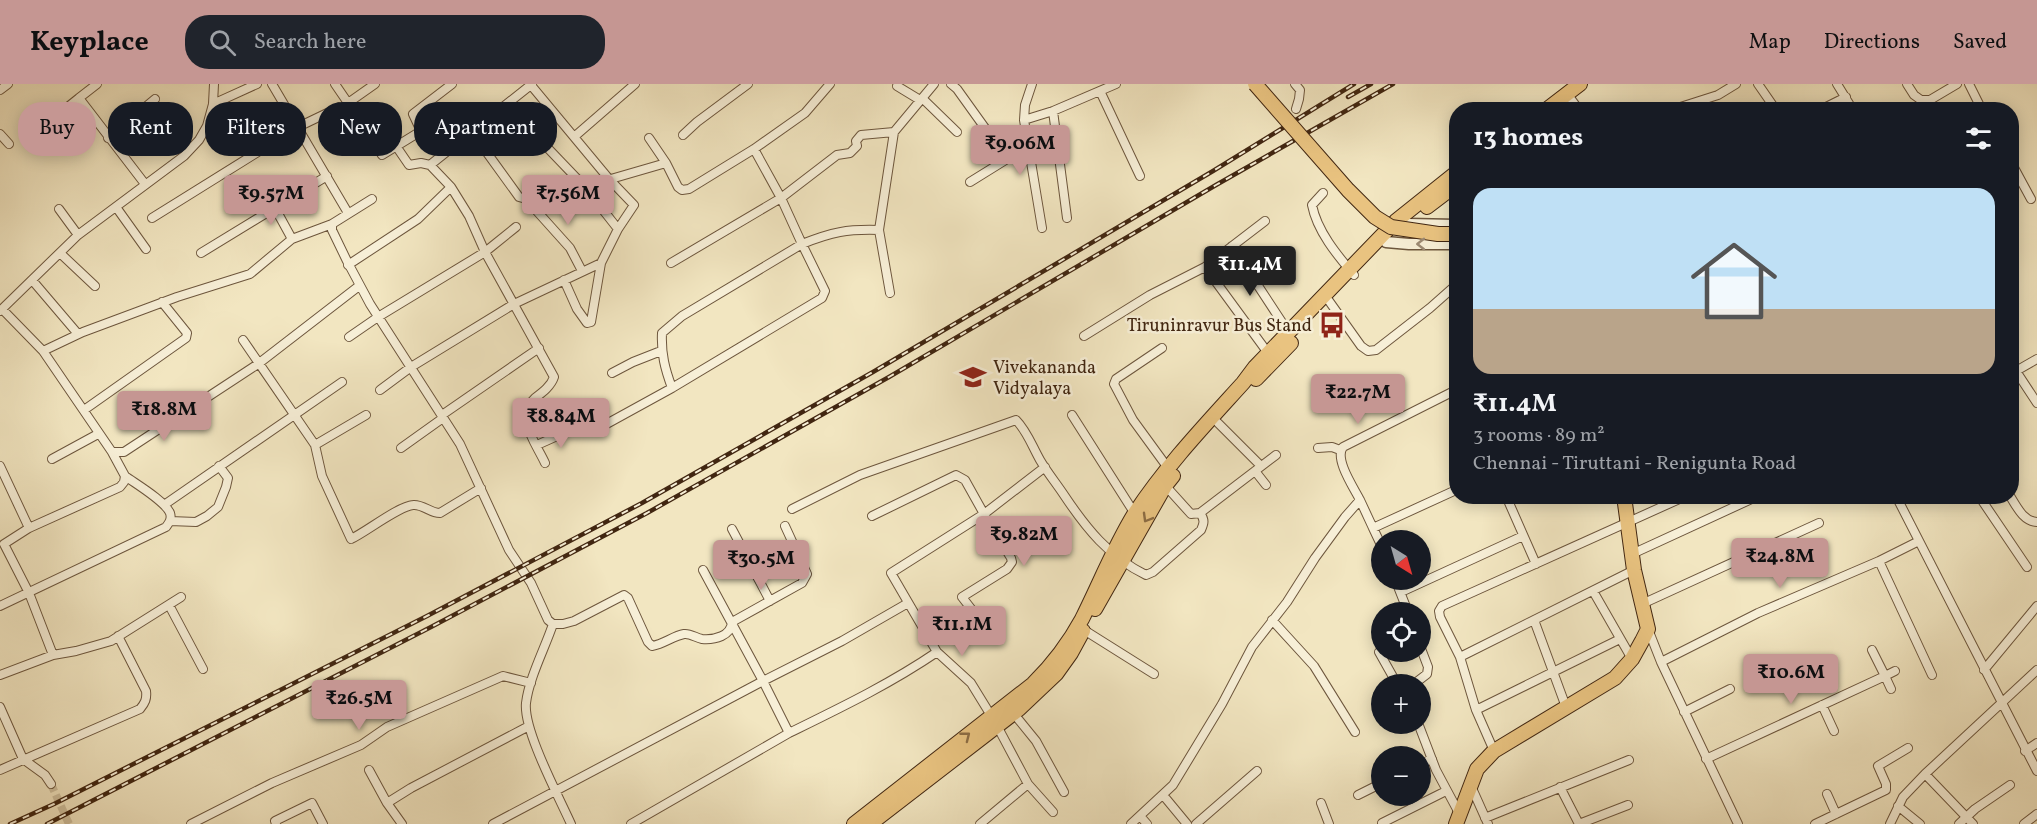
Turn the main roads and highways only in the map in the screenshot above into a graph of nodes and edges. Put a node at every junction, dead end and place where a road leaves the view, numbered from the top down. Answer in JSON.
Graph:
{"nodes":[{"id":1,"x":1255,"y":84,"type":"edge"},
{"id":2,"x":1580,"y":84,"type":"edge"},
{"id":3,"x":1590,"y":84,"type":"edge"},
{"id":4,"x":1556,"y":102,"type":"edge"},
{"id":5,"x":1576,"y":102,"type":"edge"},
{"id":6,"x":1449,"y":179,"type":"edge"},
{"id":7,"x":1449,"y":190,"type":"edge"},
{"id":8,"x":1449,"y":234,"type":"edge"},
{"id":9,"x":1352,"y":273,"type":"junction"},
{"id":10,"x":1164,"y":477,"type":"junction"},
{"id":11,"x":1625,"y":504,"type":"edge"},
{"id":12,"x":1117,"y":557,"type":"junction"},
{"id":13,"x":995,"y":721,"type":"junction"},
{"id":14,"x":1458,"y":819,"type":"edge"},
{"id":15,"x":854,"y":824,"type":"edge"},
{"id":16,"x":870,"y":824,"type":"edge"}],
"edges":[{"from":1,"to":8,"type":"main road","bridge":true},
{"from":2,"to":4,"type":"main road"},
{"from":3,"to":5,"type":"main road"},
{"from":6,"to":9,"type":"main road"},
{"from":7,"to":9,"type":"main road"},
{"from":9,"to":10,"type":"main road"},
{"from":9,"to":10,"type":"main road"},
{"from":10,"to":12,"type":"main road","one_way":true},
{"from":10,"to":12,"type":"main road"},
{"from":11,"to":14,"type":"main road"},
{"from":12,"to":13,"type":"main road"},
{"from":12,"to":13,"type":"main road"},
{"from":15,"to":13,"type":"main road","one_way":true},
{"from":13,"to":16,"type":"main road"}]}
